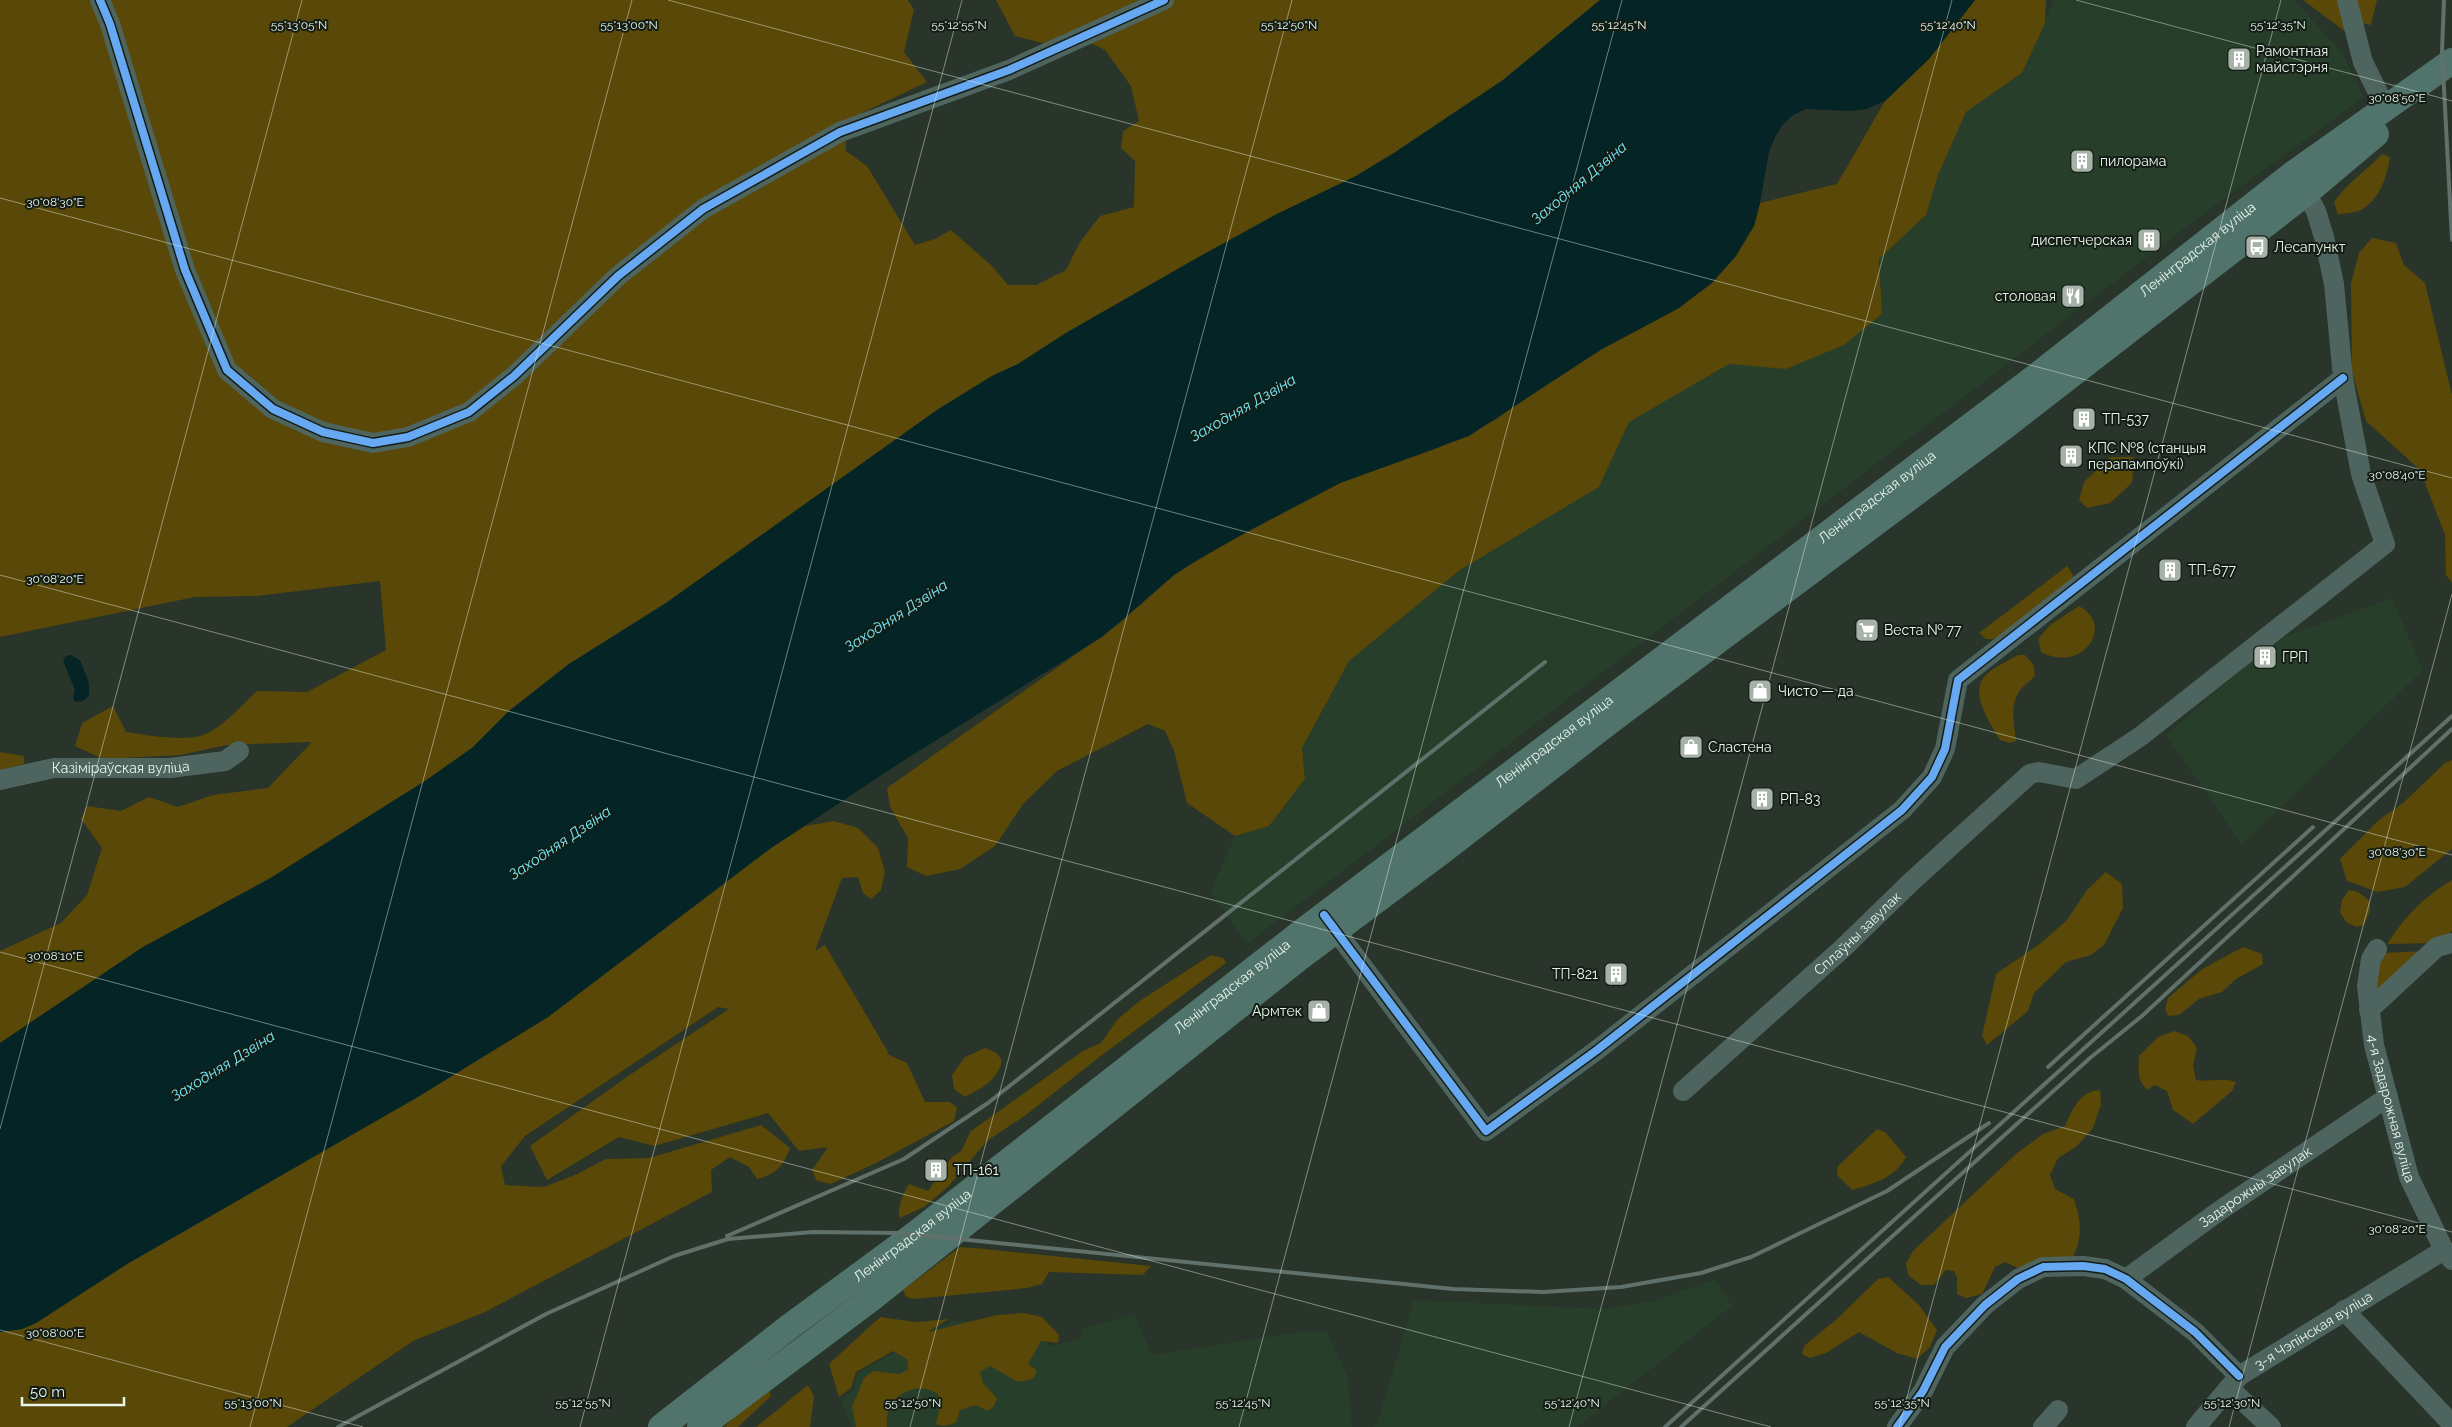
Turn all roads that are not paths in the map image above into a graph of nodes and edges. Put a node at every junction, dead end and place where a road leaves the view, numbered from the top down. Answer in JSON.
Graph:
{"nodes":[{"id":1,"x":100,"y":0,"type":"edge"},
{"id":2,"x":1164,"y":0,"type":"edge"},
{"id":3,"x":2346,"y":0,"type":"edge"},
{"id":4,"x":2452,"y":61,"type":"edge"},
{"id":5,"x":2452,"y":78,"type":"edge"},
{"id":6,"x":2386,"y":109,"type":"junction"},
{"id":7,"x":2300,"y":183,"type":"junction"},
{"id":8,"x":2344,"y":378,"type":"junction"},
{"id":9,"x":239,"y":750,"type":"dead end"},
{"id":10,"x":0,"y":780,"type":"edge"},
{"id":11,"x":1330,"y":923,"type":"junction"},
{"id":12,"x":2452,"y":943,"type":"edge"},
{"id":13,"x":2377,"y":949,"type":"dead end"},
{"id":14,"x":2369,"y":1010,"type":"junction"},
{"id":15,"x":1683,"y":1091,"type":"dead end"},
{"id":16,"x":2388,"y":1098,"type":"junction"},
{"id":17,"x":2448,"y":1255,"type":"edge"},
{"id":18,"x":2126,"y":1280,"type":"junction"},
{"id":19,"x":2344,"y":1310,"type":"junction"},
{"id":20,"x":796,"y":1338,"type":"junction"},
{"id":21,"x":2234,"y":1382,"type":"junction"},
{"id":22,"x":2058,"y":1410,"type":"dead end"},
{"id":23,"x":2452,"y":1424,"type":"edge"},
{"id":24,"x":661,"y":1427,"type":"edge"},
{"id":25,"x":700,"y":1427,"type":"edge"},
{"id":26,"x":1897,"y":1427,"type":"edge"},
{"id":27,"x":2043,"y":1427,"type":"edge"},
{"id":28,"x":2196,"y":1427,"type":"edge"},
{"id":29,"x":2271,"y":1427,"type":"edge"}],
"edges":[{"from":1,"to":2,"type":"street"},
{"from":3,"to":6,"type":"street"},
{"from":4,"to":6,"type":"main road","name":"Ленінградская вуліца"},
{"from":5,"to":7,"type":"main road","name":"Ленінградская вуліца"},
{"from":6,"to":7,"type":"main road","name":"Ленінградская вуліца"},
{"from":7,"to":8,"type":"street"},
{"from":7,"to":11,"type":"main road","name":"Ленінградская вуліца"},
{"from":8,"to":11,"type":"street"},
{"from":8,"to":15,"type":"street","name":"Сплаўны завулак"},
{"from":9,"to":10,"type":"street","name":"Казіміраўская вуліца"},
{"from":11,"to":20,"type":"main road","name":"Ленінградская вуліца"},
{"from":12,"to":14,"type":"street"},
{"from":13,"to":14,"type":"street","name":"4-я Задарожная вуліца"},
{"from":14,"to":16,"type":"street","name":"4-я Задарожная вуліца"},
{"from":16,"to":17,"type":"street","name":"4-я Задарожная вуліца"},
{"from":16,"to":18,"type":"street","name":"Задарожны завулак"},
{"from":17,"to":19,"type":"street","name":"3-я Чэпінская вуліца"},
{"from":18,"to":21,"type":"street"},
{"from":18,"to":26,"type":"street"},
{"from":19,"to":21,"type":"street","name":"3-я Чэпінская вуліца"},
{"from":19,"to":23,"type":"street"},
{"from":20,"to":24,"type":"main road","name":"Ленінградская вуліца"},
{"from":20,"to":25,"type":"main road","name":"Ленінградская вуліца"},
{"from":21,"to":28,"type":"street","name":"3-я Чэпінская вуліца"},
{"from":21,"to":29,"type":"street"},
{"from":22,"to":27,"type":"street"}]}
